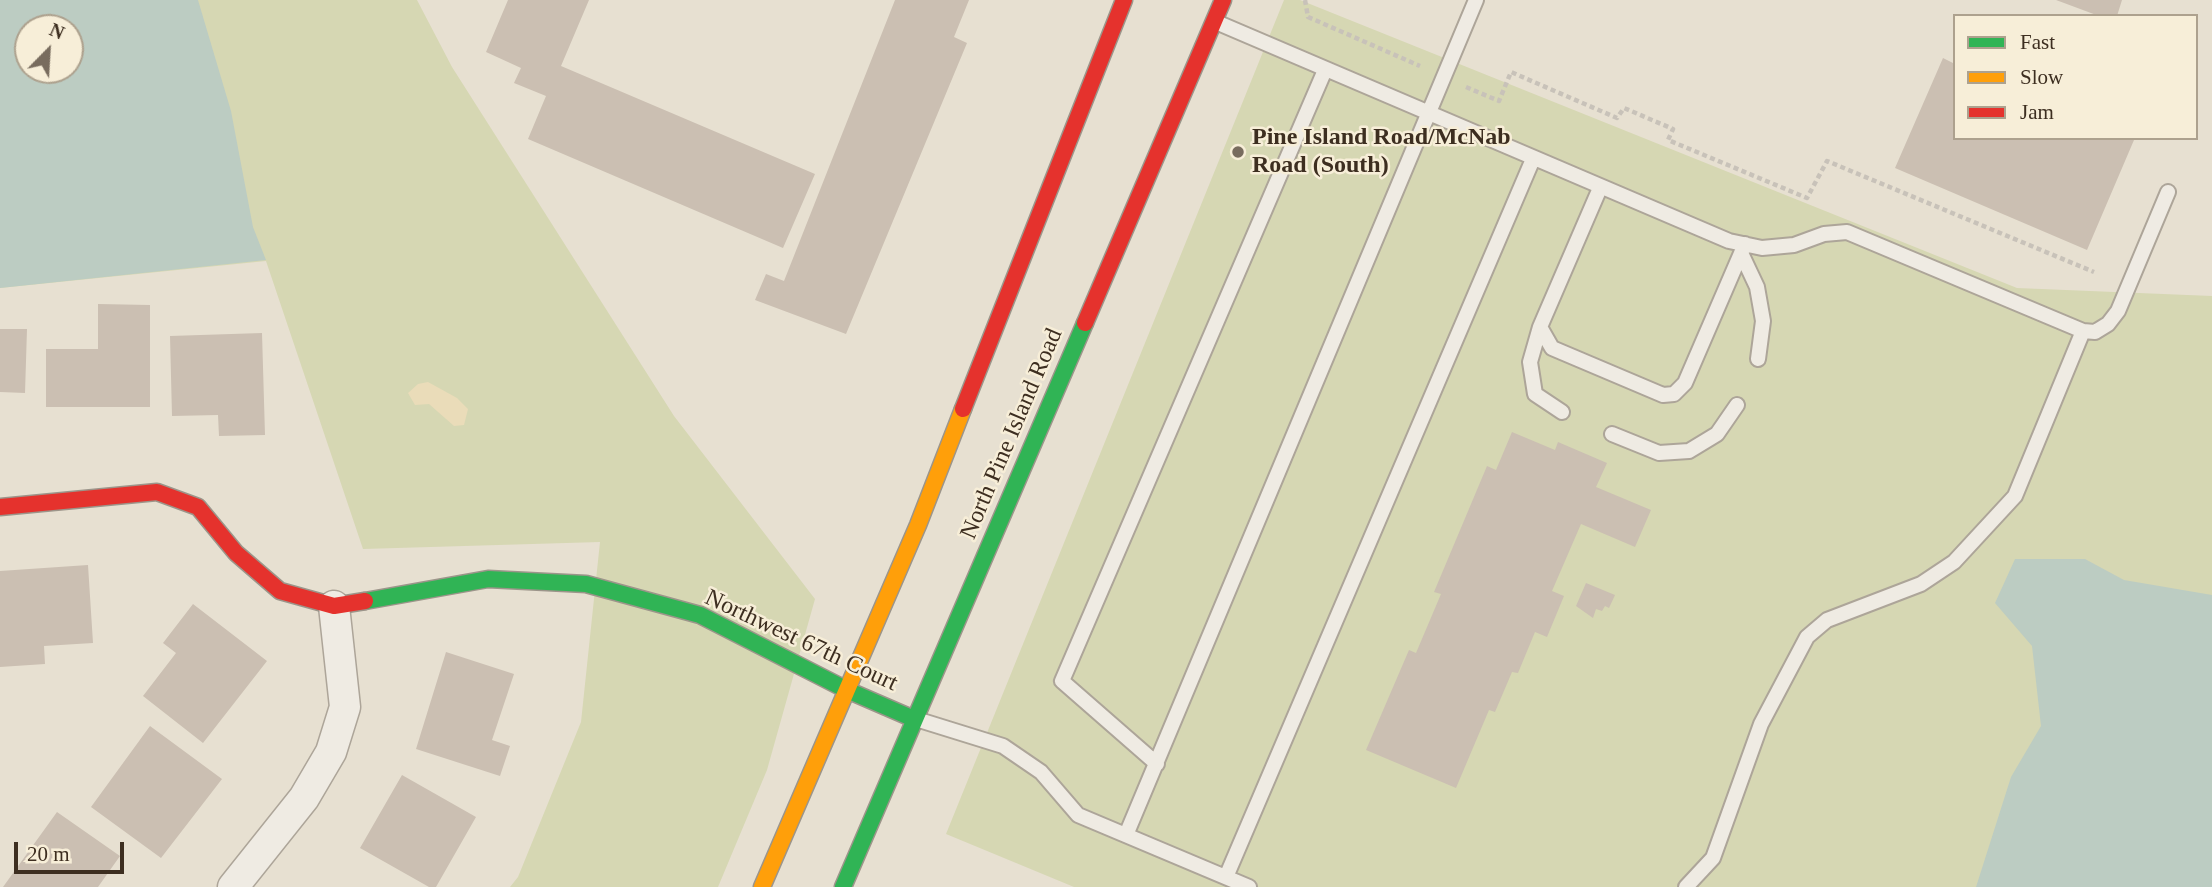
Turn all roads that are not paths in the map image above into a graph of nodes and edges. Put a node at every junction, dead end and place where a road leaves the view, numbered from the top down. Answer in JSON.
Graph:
{"nodes":[{"id":1,"x":1124,"y":0,"type":"edge"},
{"id":2,"x":1223,"y":0,"type":"edge"},
{"id":3,"x":1476,"y":0,"type":"edge"},
{"id":4,"x":1215,"y":21,"type":"junction"},
{"id":5,"x":1325,"y":70,"type":"junction"},
{"id":6,"x":1431,"y":114,"type":"junction"},
{"id":7,"x":1533,"y":159,"type":"junction"},
{"id":8,"x":1600,"y":188,"type":"junction"},
{"id":9,"x":2168,"y":192,"type":"dead end"},
{"id":10,"x":1743,"y":249,"type":"junction"},
{"id":11,"x":1541,"y":327,"type":"junction"},
{"id":12,"x":2083,"y":331,"type":"junction"},
{"id":13,"x":1758,"y":359,"type":"dead end"},
{"id":14,"x":1737,"y":405,"type":"dead end"},
{"id":15,"x":1562,"y":412,"type":"dead end"},
{"id":16,"x":1612,"y":433,"type":"dead end"},
{"id":17,"x":0,"y":507,"type":"edge"},
{"id":18,"x":334,"y":606,"type":"junction"},
{"id":19,"x":847,"y":690,"type":"junction"},
{"id":20,"x":914,"y":719,"type":"junction"},
{"id":21,"x":1157,"y":764,"type":"junction"},
{"id":22,"x":1126,"y":835,"type":"junction"},
{"id":23,"x":1226,"y":877,"type":"junction"},
{"id":24,"x":233,"y":887,"type":"edge"},
{"id":25,"x":762,"y":887,"type":"edge"},
{"id":26,"x":843,"y":887,"type":"edge"},
{"id":27,"x":1249,"y":887,"type":"edge"},
{"id":28,"x":1686,"y":887,"type":"edge"}],
"edges":[{"from":1,"to":19,"type":"main road","name":"North Pine Island Road"},
{"from":2,"to":4,"type":"main road","name":"North Pine Island Road"},
{"from":3,"to":6,"type":"lane"},
{"from":4,"to":5,"type":"lane"},
{"from":4,"to":20,"type":"main road","name":"North Pine Island Road"},
{"from":5,"to":6,"type":"lane"},
{"from":5,"to":21,"type":"lane"},
{"from":6,"to":7,"type":"lane"},
{"from":6,"to":21,"type":"lane"},
{"from":7,"to":8,"type":"lane"},
{"from":7,"to":23,"type":"lane"},
{"from":8,"to":10,"type":"lane"},
{"from":8,"to":11,"type":"lane"},
{"from":9,"to":12,"type":"lane"},
{"from":10,"to":11,"type":"lane"},
{"from":10,"to":12,"type":"lane"},
{"from":10,"to":13,"type":"lane"},
{"from":11,"to":15,"type":"lane"},
{"from":12,"to":28,"type":"lane"},
{"from":14,"to":16,"type":"lane"},
{"from":17,"to":18,"type":"main road","name":"Northwest 67th Court"},
{"from":18,"to":19,"type":"main road","name":"Northwest 67th Court"},
{"from":18,"to":24,"type":"street"},
{"from":19,"to":20,"type":"main road","name":"Northwest 67th Court"},
{"from":19,"to":25,"type":"main road","name":"North Pine Island Road"},
{"from":20,"to":22,"type":"lane"},
{"from":20,"to":26,"type":"main road","name":"North Pine Island Road"},
{"from":21,"to":22,"type":"lane"},
{"from":22,"to":23,"type":"lane"},
{"from":23,"to":27,"type":"lane"}]}
